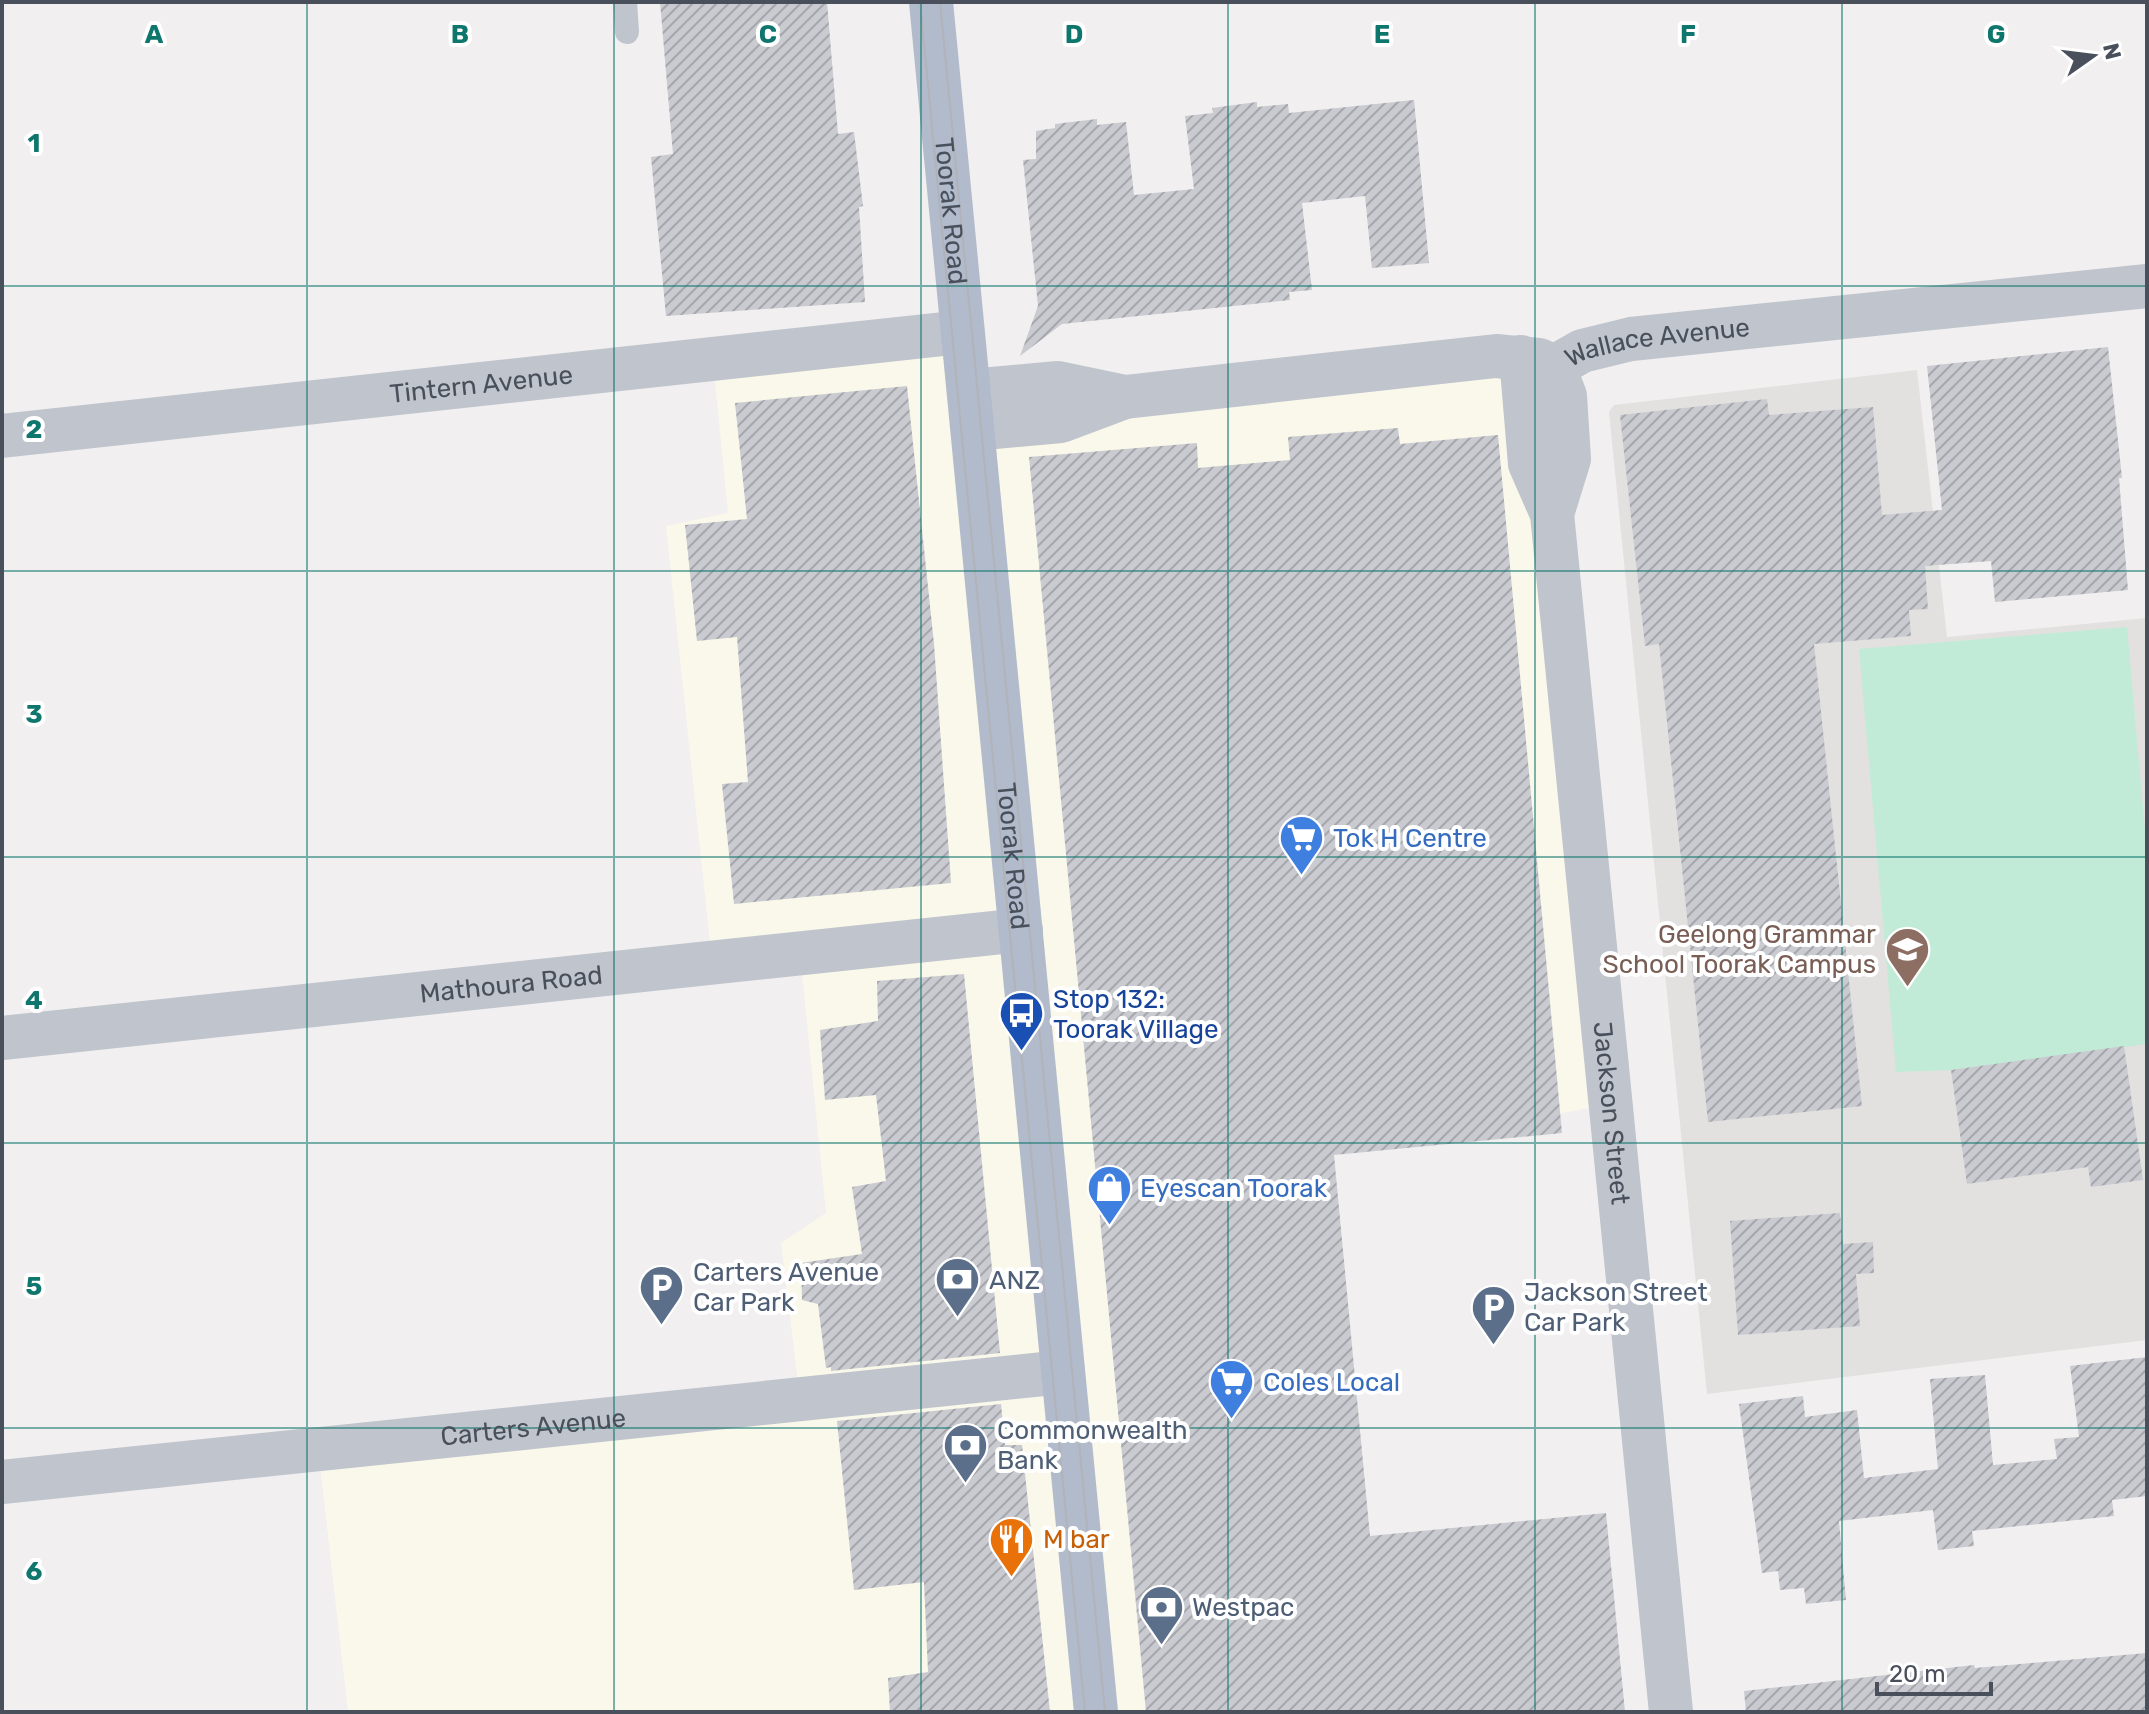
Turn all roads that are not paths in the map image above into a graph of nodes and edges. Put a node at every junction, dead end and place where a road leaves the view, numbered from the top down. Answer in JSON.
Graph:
{"nodes":[{"id":1,"x":625,"y":2,"type":"edge"},
{"id":2,"x":931,"y":2,"type":"edge"},
{"id":3,"x":627,"y":32,"type":"dead end"},
{"id":4,"x":2147,"y":286,"type":"edge"},
{"id":5,"x":962,"y":332,"type":"junction"},
{"id":6,"x":1537,"y":362,"type":"junction"},
{"id":7,"x":972,"y":410,"type":"junction"},
{"id":8,"x":2,"y":436,"type":"edge"},
{"id":9,"x":1021,"y":930,"type":"junction"},
{"id":10,"x":2,"y":1038,"type":"edge"},
{"id":11,"x":1063,"y":1372,"type":"junction"},
{"id":12,"x":2,"y":1482,"type":"edge"},
{"id":13,"x":1096,"y":1712,"type":"edge"},
{"id":14,"x":1671,"y":1712,"type":"edge"}],
"edges":[{"from":1,"to":3,"type":"lane"},
{"from":2,"to":5,"type":"main road","name":"Toorak Road"},
{"from":4,"to":6,"type":"street","name":"Wallace Avenue"},
{"from":5,"to":7,"type":"main road","name":"Toorak Road"},
{"from":5,"to":8,"type":"street","name":"Tintern Avenue"},
{"from":6,"to":7,"type":"street","name":"Wallace Avenue"},
{"from":6,"to":14,"type":"street","name":"Jackson Street"},
{"from":7,"to":9,"type":"main road","name":"Toorak Road"},
{"from":9,"to":10,"type":"street","name":"Mathoura Road"},
{"from":9,"to":11,"type":"main road","name":"Toorak Road"},
{"from":11,"to":12,"type":"street","name":"Carters Avenue"},
{"from":11,"to":13,"type":"main road","name":"Toorak Road"}]}
